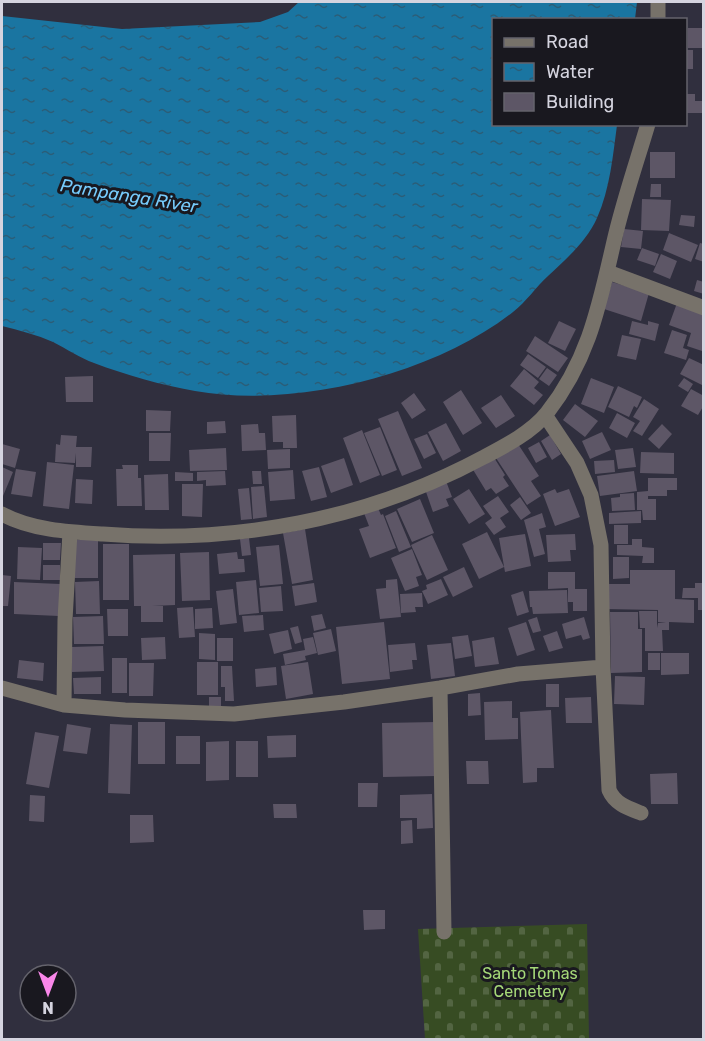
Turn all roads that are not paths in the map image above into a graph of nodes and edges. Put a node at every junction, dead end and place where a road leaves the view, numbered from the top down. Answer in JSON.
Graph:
{"nodes":[{"id":1,"x":658,"y":2,"type":"edge"},
{"id":2,"x":658,"y":18,"type":"edge"},
{"id":3,"x":647,"y":126,"type":"edge"},
{"id":4,"x":608,"y":272,"type":"junction"},
{"id":5,"x":704,"y":308,"type":"edge"},
{"id":6,"x":545,"y":415,"type":"junction"},
{"id":7,"x":2,"y":514,"type":"edge"},
{"id":8,"x":70,"y":532,"type":"junction"},
{"id":9,"x":603,"y":667,"type":"junction"},
{"id":10,"x":2,"y":688,"type":"edge"},
{"id":11,"x":440,"y":688,"type":"junction"},
{"id":12,"x":64,"y":705,"type":"junction"},
{"id":13,"x":641,"y":813,"type":"dead end"},
{"id":14,"x":444,"y":932,"type":"dead end"}],
"edges":[{"from":1,"to":2,"type":"street"},
{"from":3,"to":4,"type":"street"},
{"from":4,"to":5,"type":"street"},
{"from":4,"to":6,"type":"street"},
{"from":6,"to":8,"type":"street"},
{"from":6,"to":9,"type":"street"},
{"from":7,"to":8,"type":"street"},
{"from":8,"to":12,"type":"street"},
{"from":9,"to":11,"type":"street"},
{"from":9,"to":13,"type":"street"},
{"from":10,"to":12,"type":"street"},
{"from":11,"to":12,"type":"street"},
{"from":11,"to":14,"type":"street"}]}
